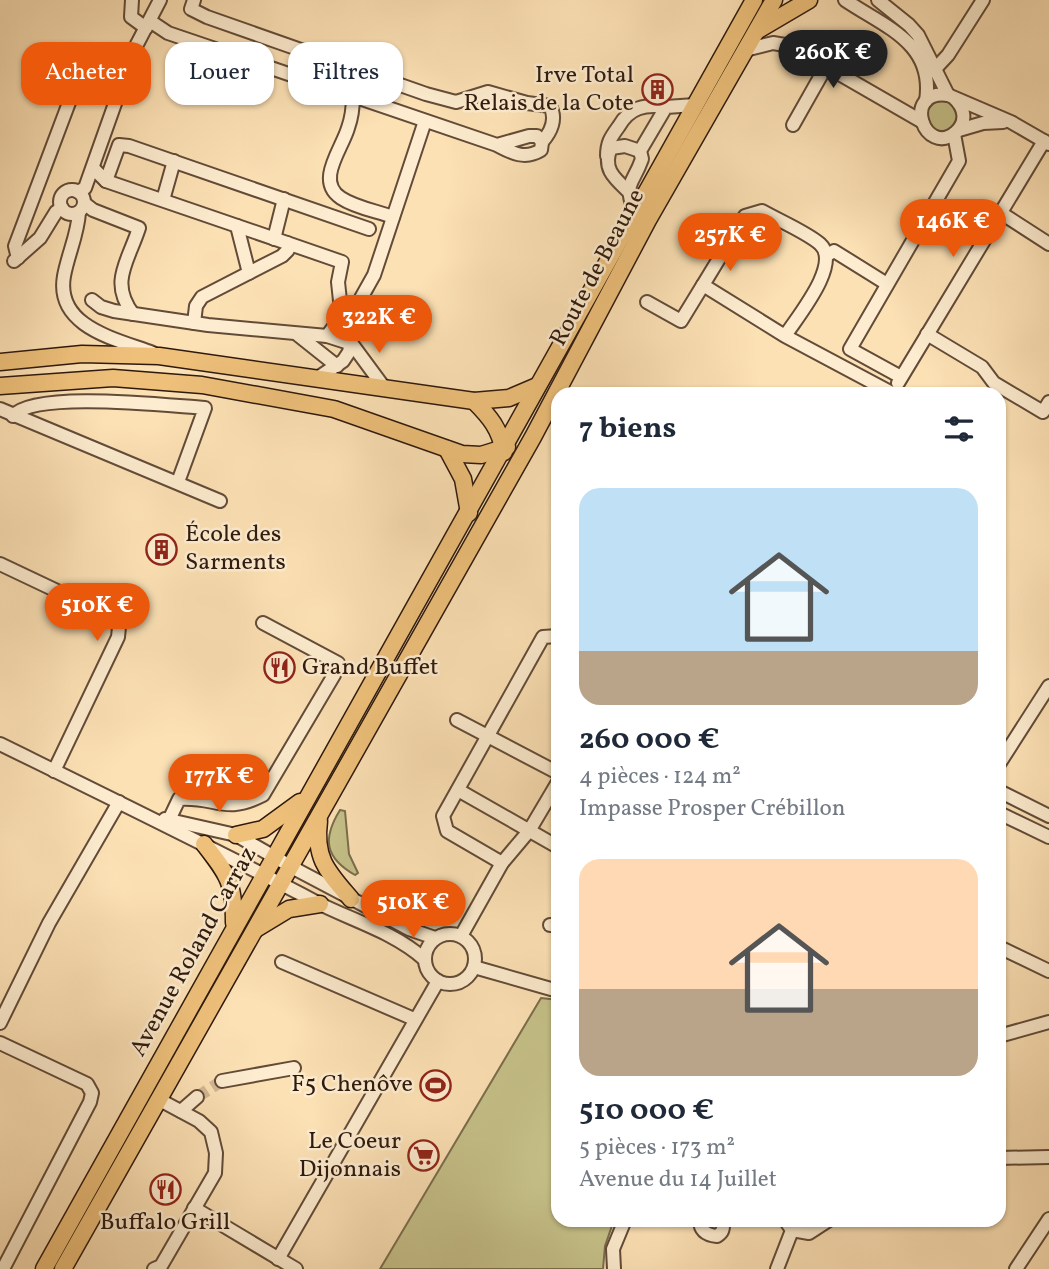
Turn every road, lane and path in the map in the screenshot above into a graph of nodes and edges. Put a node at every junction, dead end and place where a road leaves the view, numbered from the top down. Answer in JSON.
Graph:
{"nodes":[{"id":1,"x":132,"y":0,"type":"edge"},
{"id":2,"x":160,"y":0,"type":"edge"},
{"id":3,"x":194,"y":0,"type":"edge"},
{"id":4,"x":743,"y":0,"type":"edge"},
{"id":5,"x":754,"y":0,"type":"edge"},
{"id":6,"x":774,"y":0,"type":"edge"},
{"id":7,"x":809,"y":0,"type":"edge"},
{"id":8,"x":845,"y":0,"type":"edge"},
{"id":9,"x":878,"y":0,"type":"edge"},
{"id":10,"x":983,"y":0,"type":"edge"},
{"id":11,"x":743,"y":20,"type":"junction"},
{"id":12,"x":148,"y":25,"type":"junction"},
{"id":13,"x":756,"y":31,"type":"junction"},
{"id":14,"x":841,"y":40,"type":"dead end"},
{"id":15,"x":138,"y":42,"type":"edge"},
{"id":16,"x":745,"y":50,"type":"junction"},
{"id":17,"x":825,"y":66,"type":"junction"},
{"id":18,"x":935,"y":69,"type":"junction"},
{"id":19,"x":288,"y":74,"type":"edge"},
{"id":20,"x":951,"y":96,"type":"junction"},
{"id":21,"x":926,"y":100,"type":"junction"},
{"id":22,"x":68,"y":105,"type":"edge"},
{"id":23,"x":115,"y":105,"type":"edge"},
{"id":24,"x":352,"y":105,"type":"edge"},
{"id":25,"x":379,"y":105,"type":"edge"},
{"id":26,"x":695,"y":105,"type":"junction"},
{"id":27,"x":666,"y":107,"type":"junction"},
{"id":28,"x":425,"y":121,"type":"junction"},
{"id":29,"x":921,"y":121,"type":"junction"},
{"id":30,"x":1011,"y":122,"type":"junction"},
{"id":31,"x":793,"y":125,"type":"dead end"},
{"id":32,"x":956,"y":132,"type":"junction"},
{"id":33,"x":1046,"y":142,"type":"edge"},
{"id":34,"x":640,"y":151,"type":"junction"},
{"id":35,"x":607,"y":156,"type":"junction"},
{"id":36,"x":174,"y":161,"type":"junction"},
{"id":37,"x":93,"y":168,"type":"junction"},
{"id":38,"x":106,"y":181,"type":"junction"},
{"id":39,"x":628,"y":191,"type":"junction"},
{"id":40,"x":284,"y":199,"type":"junction"},
{"id":41,"x":163,"y":200,"type":"junction"},
{"id":42,"x":80,"y":202,"type":"junction"},
{"id":43,"x":62,"y":208,"type":"junction"},
{"id":44,"x":634,"y":212,"type":"junction"},
{"id":45,"x":1001,"y":213,"type":"junction"},
{"id":46,"x":393,"y":217,"type":"junction"},
{"id":47,"x":237,"y":226,"type":"junction"},
{"id":48,"x":369,"y":229,"type":"dead end"},
{"id":49,"x":274,"y":239,"type":"junction"},
{"id":50,"x":288,"y":243,"type":"junction"},
{"id":51,"x":1049,"y":244,"type":"edge"},
{"id":52,"x":826,"y":256,"type":"junction"},
{"id":53,"x":249,"y":273,"type":"junction"},
{"id":54,"x":887,"y":284,"type":"junction"},
{"id":55,"x":703,"y":285,"type":"junction"},
{"id":56,"x":92,"y":300,"type":"dead end"},
{"id":57,"x":647,"y":302,"type":"dead end"},
{"id":58,"x":133,"y":314,"type":"junction"},
{"id":59,"x":194,"y":323,"type":"junction"},
{"id":60,"x":927,"y":334,"type":"junction"},
{"id":61,"x":297,"y":335,"type":"junction"},
{"id":62,"x":327,"y":336,"type":"junction"},
{"id":63,"x":785,"y":336,"type":"junction"},
{"id":64,"x":352,"y":344,"type":"junction"},
{"id":65,"x":159,"y":356,"type":"junction"},
{"id":66,"x":0,"y":362,"type":"edge"},
{"id":67,"x":337,"y":366,"type":"junction"},
{"id":68,"x":319,"y":377,"type":"junction"},
{"id":69,"x":901,"y":377,"type":"junction"},
{"id":70,"x":0,"y":386,"type":"edge"},
{"id":71,"x":383,"y":386,"type":"junction"},
{"id":72,"x":537,"y":386,"type":"junction"},
{"id":73,"x":559,"y":387,"type":"edge"},
{"id":74,"x":880,"y":387,"type":"edge"},
{"id":75,"x":895,"y":387,"type":"edge"},
{"id":76,"x":1001,"y":387,"type":"edge"},
{"id":77,"x":1006,"y":390,"type":"edge"},
{"id":78,"x":474,"y":401,"type":"junction"},
{"id":79,"x":551,"y":403,"type":"edge"},
{"id":80,"x":0,"y":409,"type":"edge"},
{"id":81,"x":1047,"y":412,"type":"edge"},
{"id":82,"x":13,"y":416,"type":"junction"},
{"id":83,"x":533,"y":437,"type":"junction"},
{"id":84,"x":504,"y":448,"type":"junction"},
{"id":85,"x":447,"y":450,"type":"junction"},
{"id":86,"x":509,"y":478,"type":"junction"},
{"id":87,"x":178,"y":482,"type":"junction"},
{"id":88,"x":220,"y":501,"type":"dead end"},
{"id":89,"x":469,"y":513,"type":"junction"},
{"id":90,"x":0,"y":564,"type":"edge"},
{"id":91,"x":460,"y":564,"type":"joint"},
{"id":92,"x":263,"y":623,"type":"dead end"},
{"id":93,"x":551,"y":636,"type":"edge"},
{"id":94,"x":1049,"y":686,"type":"edge"},
{"id":95,"x":457,"y":720,"type":"dead end"},
{"id":96,"x":487,"y":736,"type":"junction"},
{"id":97,"x":0,"y":744,"type":"edge"},
{"id":98,"x":1006,"y":753,"type":"edge"},
{"id":99,"x":551,"y":769,"type":"edge"},
{"id":100,"x":54,"y":771,"type":"junction"},
{"id":101,"x":458,"y":790,"type":"junction"},
{"id":102,"x":551,"y":794,"type":"edge"},
{"id":103,"x":1006,"y":794,"type":"edge"},
{"id":104,"x":307,"y":796,"type":"junction"},
{"id":105,"x":118,"y":802,"type":"junction"},
{"id":106,"x":321,"y":812,"type":"junction"},
{"id":107,"x":148,"y":815,"type":"junction"},
{"id":108,"x":1006,"y":816,"type":"edge"},
{"id":109,"x":1049,"y":816,"type":"edge"},
{"id":110,"x":169,"y":820,"type":"junction"},
{"id":111,"x":529,"y":831,"type":"junction"},
{"id":112,"x":236,"y":835,"type":"junction"},
{"id":113,"x":1049,"y":837,"type":"edge"},
{"id":114,"x":551,"y":843,"type":"edge"},
{"id":115,"x":204,"y":844,"type":"junction"},
{"id":116,"x":273,"y":856,"type":"junction"},
{"id":117,"x":502,"y":863,"type":"junction"},
{"id":118,"x":290,"y":866,"type":"junction"},
{"id":119,"x":263,"y":874,"type":"junction"},
{"id":120,"x":281,"y":883,"type":"junction"},
{"id":121,"x":351,"y":899,"type":"junction"},
{"id":122,"x":320,"y":904,"type":"junction"},
{"id":123,"x":234,"y":927,"type":"junction"},
{"id":124,"x":254,"y":931,"type":"junction"},
{"id":125,"x":461,"y":936,"type":"junction"},
{"id":126,"x":435,"y":938,"type":"junction"},
{"id":127,"x":1006,"y":950,"type":"edge"},
{"id":128,"x":424,"y":959,"type":"junction"},
{"id":129,"x":282,"y":962,"type":"dead end"},
{"id":130,"x":474,"y":967,"type":"junction"},
{"id":131,"x":1049,"y":971,"type":"edge"},
{"id":132,"x":438,"y":981,"type":"junction"},
{"id":133,"x":551,"y":989,"type":"edge"},
{"id":134,"x":414,"y":1019,"type":"junction"},
{"id":135,"x":1049,"y":1022,"type":"edge"},
{"id":136,"x":0,"y":1023,"type":"edge"},
{"id":137,"x":1006,"y":1034,"type":"edge"},
{"id":138,"x":0,"y":1042,"type":"edge"},
{"id":139,"x":294,"y":1068,"type":"dead end"},
{"id":140,"x":222,"y":1081,"type":"tunnel mouth"},
{"id":141,"x":197,"y":1097,"type":"tunnel mouth"},
{"id":142,"x":158,"y":1099,"type":"junction"},
{"id":143,"x":181,"y":1111,"type":"junction"},
{"id":144,"x":1006,"y":1157,"type":"edge"},
{"id":145,"x":1049,"y":1157,"type":"edge"},
{"id":146,"x":194,"y":1208,"type":"junction"},
{"id":147,"x":1049,"y":1219,"type":"edge"},
{"id":148,"x":622,"y":1227,"type":"edge"},
{"id":149,"x":701,"y":1227,"type":"edge"},
{"id":150,"x":724,"y":1227,"type":"edge"},
{"id":151,"x":790,"y":1227,"type":"edge"},
{"id":152,"x":798,"y":1227,"type":"edge"},
{"id":153,"x":818,"y":1227,"type":"edge"},
{"id":154,"x":278,"y":1259,"type":"junction"},
{"id":155,"x":3,"y":1269,"type":"edge"},
{"id":156,"x":44,"y":1269,"type":"edge"},
{"id":157,"x":63,"y":1269,"type":"edge"},
{"id":158,"x":154,"y":1269,"type":"edge"},
{"id":159,"x":296,"y":1269,"type":"edge"},
{"id":160,"x":614,"y":1269,"type":"edge"},
{"id":161,"x":777,"y":1269,"type":"edge"},
{"id":162,"x":1016,"y":1269,"type":"edge"}],
"edges":[{"from":1,"to":12,"type":"street"},
{"from":2,"to":12,"type":"street"},
{"from":3,"to":28,"type":"street"},
{"from":4,"to":11,"type":"main road"},
{"from":5,"to":11,"type":"main road","name":"Route de Beaune"},
{"from":6,"to":13,"type":"main road","name":"Route de Beaune"},
{"from":7,"to":13,"type":"main road","name":"Route de Beaune"},
{"from":8,"to":21,"type":"street"},
{"from":9,"to":18,"type":"street"},
{"from":10,"to":18,"type":"street"},
{"from":11,"to":26,"type":"main road","name":"Route de Beaune"},
{"from":12,"to":15,"type":"street"},
{"from":12,"to":19,"type":"street"},
{"from":13,"to":16,"type":"main road","name":"Route de Beaune"},
{"from":14,"to":17,"type":"street"},
{"from":16,"to":17,"type":"street"},
{"from":16,"to":73,"type":"main road","name":"Route de Beaune"},
{"from":17,"to":29,"type":"street"},
{"from":17,"to":31,"type":"street"},
{"from":18,"to":20,"type":"street"},
{"from":20,"to":21,"type":"street"},
{"from":20,"to":30,"type":"street"},
{"from":20,"to":32,"type":"street"},
{"from":21,"to":29,"type":"street"},
{"from":22,"to":43,"type":"street"},
{"from":23,"to":37,"type":"street"},
{"from":24,"to":46,"type":"street"},
{"from":25,"to":28,"type":"street"},
{"from":26,"to":27,"type":"street"},
{"from":26,"to":44,"type":"main road","name":"Route de Beaune"},
{"from":27,"to":34,"type":"street"},
{"from":27,"to":35,"type":"street"},
{"from":28,"to":46,"type":"street"},
{"from":29,"to":32,"type":"street"},
{"from":30,"to":32,"type":"street"},
{"from":30,"to":33,"type":"street"},
{"from":32,"to":54,"type":"street"},
{"from":33,"to":45,"type":"street"},
{"from":34,"to":35,"type":"street"},
{"from":34,"to":39,"type":"street"},
{"from":35,"to":39,"type":"street"},
{"from":36,"to":38,"type":"street"},
{"from":36,"to":40,"type":"street"},
{"from":36,"to":41,"type":"street"},
{"from":37,"to":38,"type":"street"},
{"from":37,"to":42,"type":"street"},
{"from":38,"to":41,"type":"street"},
{"from":39,"to":44,"type":"street"},
{"from":40,"to":48,"type":"street"},
{"from":40,"to":49,"type":"street"},
{"from":41,"to":47,"type":"street"},
{"from":42,"to":43,"type":"street"},
{"from":42,"to":43,"type":"street"},
{"from":42,"to":58,"type":"street"},
{"from":42,"to":65,"type":"street"},
{"from":44,"to":72,"type":"main road","name":"Route de Beaune"},
{"from":45,"to":51,"type":"street"},
{"from":45,"to":60,"type":"street"},
{"from":46,"to":64,"type":"street"},
{"from":47,"to":49,"type":"street"},
{"from":47,"to":53,"type":"street"},
{"from":49,"to":50,"type":"street"},
{"from":50,"to":53,"type":"street"},
{"from":50,"to":62,"type":"street"},
{"from":52,"to":54,"type":"street"},
{"from":52,"to":55,"type":"street"},
{"from":52,"to":63,"type":"street"},
{"from":53,"to":59,"type":"street"},
{"from":54,"to":69,"type":"street"},
{"from":55,"to":57,"type":"street"},
{"from":55,"to":63,"type":"street"},
{"from":56,"to":58,"type":"street"},
{"from":58,"to":59,"type":"street"},
{"from":59,"to":61,"type":"street"},
{"from":60,"to":69,"type":"street"},
{"from":60,"to":76,"type":"street"},
{"from":61,"to":62,"type":"street"},
{"from":61,"to":67,"type":"street"},
{"from":62,"to":64,"type":"street"},
{"from":63,"to":74,"type":"street"},
{"from":64,"to":67,"type":"street"},
{"from":64,"to":71,"type":"street"},
{"from":65,"to":66,"type":"main road"},
{"from":65,"to":68,"type":"main road"},
{"from":67,"to":68,"type":"street"},
{"from":68,"to":71,"type":"main road"},
{"from":69,"to":75,"type":"street"},
{"from":70,"to":85,"type":"main road"},
{"from":71,"to":78,"type":"main road"},
{"from":72,"to":78,"type":"main road"},
{"from":72,"to":84,"type":"main road","name":"Route de Beaune"},
{"from":77,"to":81,"type":"street"},
{"from":78,"to":84,"type":"main road"},
{"from":79,"to":83,"type":"main road","name":"Route de Beaune"},
{"from":80,"to":82,"type":"street"},
{"from":82,"to":87,"type":"street"},
{"from":82,"to":87,"type":"street"},
{"from":83,"to":84,"type":"main road"},
{"from":83,"to":86,"type":"main road","name":"Route de Beaune"},
{"from":84,"to":85,"type":"main road"},
{"from":84,"to":86,"type":"main road"},
{"from":84,"to":89,"type":"main road","name":"Route de Beaune"},
{"from":85,"to":89,"type":"main road"},
{"from":86,"to":91,"type":"main road","name":"Route de Beaune"},
{"from":87,"to":88,"type":"street"},
{"from":89,"to":104,"type":"main road","name":"Avenue Roland Carraz"},
{"from":90,"to":100,"type":"street"},
{"from":91,"to":106,"type":"main road","name":"Avenue Roland Carraz"},
{"from":92,"to":110,"type":"street"},
{"from":93,"to":96,"type":"street"},
{"from":94,"to":98,"type":"street"},
{"from":95,"to":96,"type":"street"},
{"from":96,"to":99,"type":"street"},
{"from":96,"to":101,"type":"street"},
{"from":97,"to":100,"type":"street"},
{"from":100,"to":105,"type":"street"},
{"from":101,"to":111,"type":"street"},
{"from":101,"to":117,"type":"street"},
{"from":102,"to":111,"type":"street"},
{"from":103,"to":109,"type":"street"},
{"from":104,"to":112,"type":"main road"},
{"from":104,"to":116,"type":"main road","name":"Avenue Roland Carraz"},
{"from":105,"to":107,"type":"street"},
{"from":105,"to":136,"type":"street"},
{"from":106,"to":118,"type":"main road","name":"Avenue Roland Carraz"},
{"from":106,"to":121,"type":"main road"},
{"from":107,"to":110,"type":"street"},
{"from":107,"to":115,"type":"street"},
{"from":108,"to":113,"type":"street"},
{"from":110,"to":112,"type":"street"},
{"from":111,"to":114,"type":"street"},
{"from":111,"to":117,"type":"street"},
{"from":112,"to":116,"type":"street"},
{"from":115,"to":119,"type":"street"},
{"from":115,"to":123,"type":"main road"},
{"from":116,"to":118,"type":"street"},
{"from":116,"to":119,"type":"main road","name":"Avenue Roland Carraz"},
{"from":117,"to":125,"type":"street"},
{"from":118,"to":120,"type":"main road","name":"Avenue Roland Carraz"},
{"from":118,"to":121,"type":"street"},
{"from":119,"to":120,"type":"street"},
{"from":119,"to":123,"type":"main road","name":"Avenue Roland Carraz"},
{"from":120,"to":122,"type":"street"},
{"from":120,"to":124,"type":"main road","name":"Avenue Roland Carraz"},
{"from":121,"to":126,"type":"street"},
{"from":122,"to":124,"type":"main road"},
{"from":122,"to":128,"type":"street"},
{"from":123,"to":156,"type":"main road","name":"Avenue Roland Carraz"},
{"from":124,"to":142,"type":"main road","name":"Avenue Roland Carraz"},
{"from":125,"to":126,"type":"street"},
{"from":125,"to":130,"type":"street"},
{"from":126,"to":128,"type":"street"},
{"from":127,"to":131,"type":"street"},
{"from":128,"to":132,"type":"street"},
{"from":129,"to":134,"type":"street"},
{"from":130,"to":132,"type":"street"},
{"from":130,"to":133,"type":"street"},
{"from":132,"to":134,"type":"street"},
{"from":134,"to":154,"type":"street"},
{"from":135,"to":137,"type":"street"},
{"from":138,"to":155,"type":"street"},
{"from":139,"to":140,"type":"street"},
{"from":141,"to":143,"type":"street"},
{"from":142,"to":143,"type":"street"},
{"from":142,"to":157,"type":"main road","name":"Avenue Roland Carraz"},
{"from":143,"to":146,"type":"street"},
{"from":144,"to":145,"type":"street"},
{"from":146,"to":154,"type":"street"},
{"from":146,"to":158,"type":"street"},
{"from":147,"to":162,"type":"street"},
{"from":148,"to":160,"type":"street"},
{"from":149,"to":150,"type":"street"},
{"from":151,"to":161,"type":"street"},
{"from":152,"to":153,"type":"street"},
{"from":154,"to":159,"type":"street"}]}
